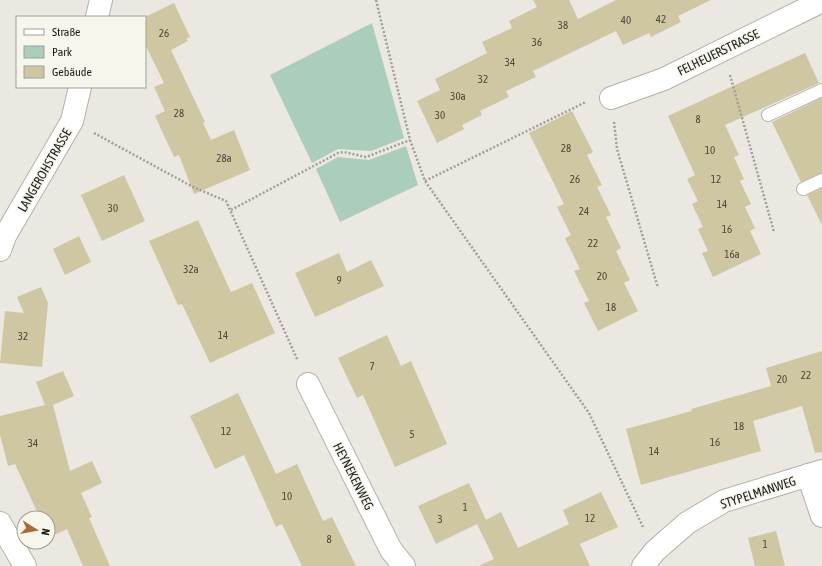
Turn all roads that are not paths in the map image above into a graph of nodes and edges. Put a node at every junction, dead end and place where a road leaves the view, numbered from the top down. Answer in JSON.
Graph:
{"nodes":[{"id":1,"x":101,"y":0,"type":"edge"},
{"id":2,"x":822,"y":0,"type":"edge"},
{"id":3,"x":97,"y":16,"type":"edge"},
{"id":4,"x":80,"y":88,"type":"edge"},
{"id":5,"x":822,"y":90,"type":"edge"},
{"id":6,"x":611,"y":98,"type":"road end"},
{"id":7,"x":768,"y":115,"type":"dead end"},
{"id":8,"x":822,"y":180,"type":"edge"},
{"id":9,"x":803,"y":189,"type":"dead end"},
{"id":10,"x":0,"y":250,"type":"edge"},
{"id":11,"x":308,"y":384,"type":"road end"},
{"id":12,"x":815,"y":473,"type":"edge"},
{"id":13,"x":822,"y":516,"type":"edge"},
{"id":14,"x":0,"y":523,"type":"edge"},
{"id":15,"x":649,"y":559,"type":"edge"},
{"id":16,"x":25,"y":566,"type":"edge"},
{"id":17,"x":404,"y":566,"type":"edge"}],
"edges":[{"from":1,"to":3,"type":"street"},
{"from":2,"to":6,"type":"street","name":"FELHEUERSTRASSE"},
{"from":4,"to":10,"type":"street","name":"LANGEROHSTRASSE"},
{"from":5,"to":7,"type":"lane"},
{"from":8,"to":9,"type":"lane"},
{"from":11,"to":17,"type":"street","name":"HEYNEKENWEG"},
{"from":12,"to":13,"type":"street"},
{"from":12,"to":15,"type":"street","name":"STYPELMANWEG"},
{"from":14,"to":16,"type":"street"}]}
